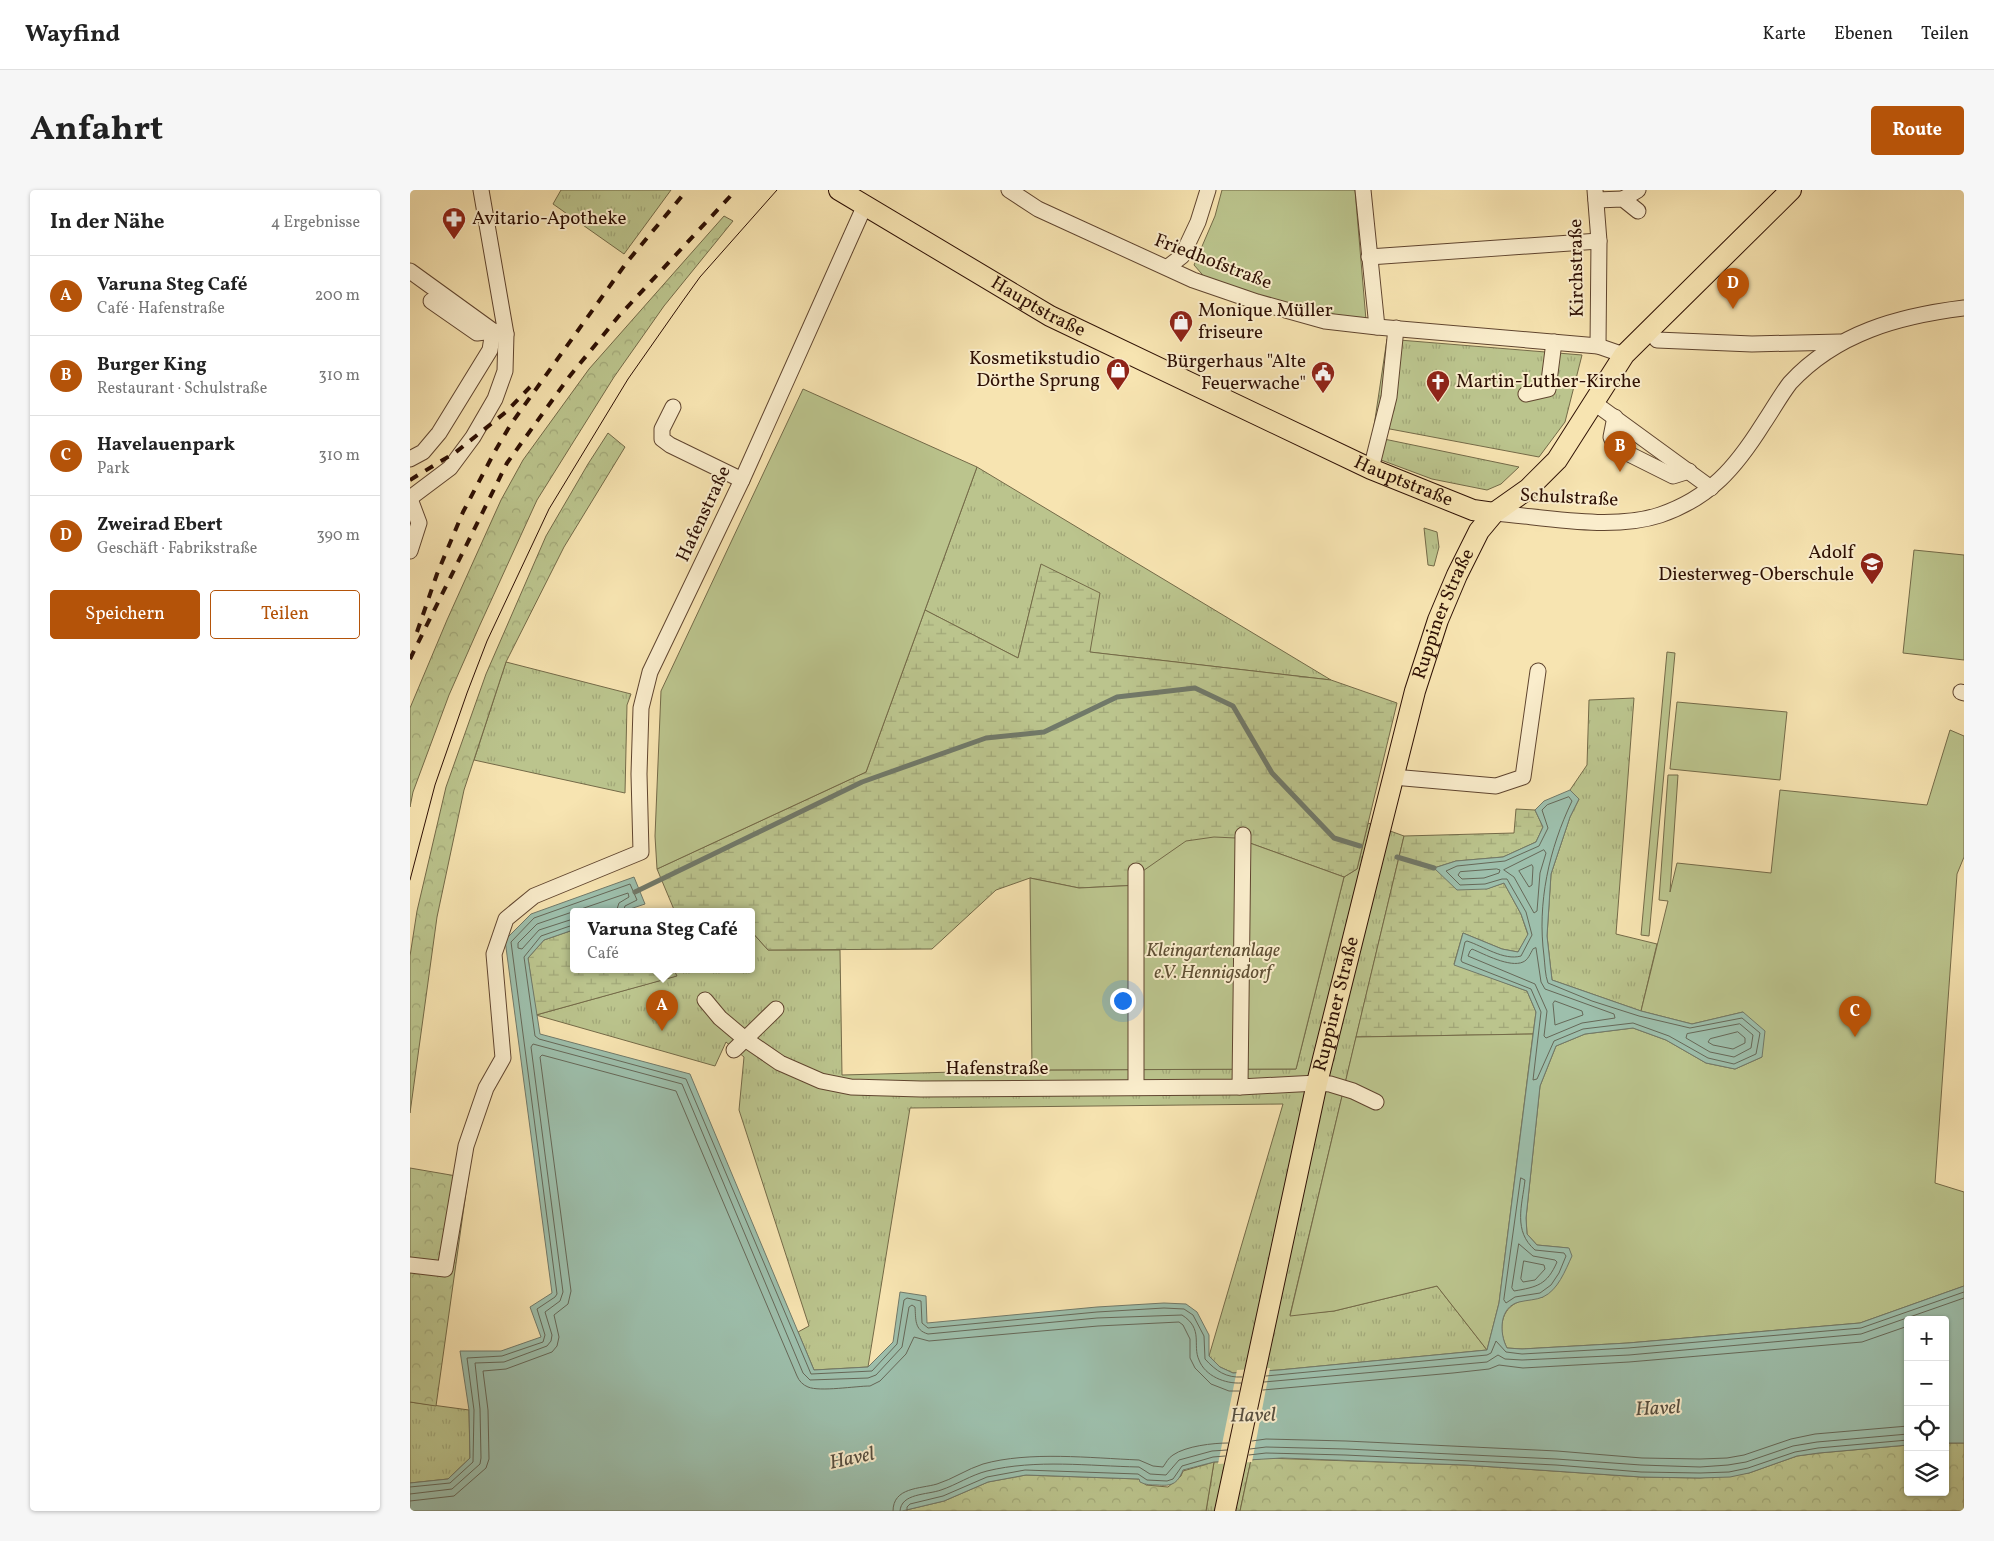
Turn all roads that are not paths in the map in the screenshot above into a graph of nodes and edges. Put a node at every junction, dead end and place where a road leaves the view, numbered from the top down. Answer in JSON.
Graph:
{"nodes":[{"id":1,"x":481,"y":190,"type":"edge"},
{"id":2,"x":839,"y":190,"type":"edge"},
{"id":3,"x":1009,"y":190,"type":"edge"},
{"id":4,"x":1208,"y":190,"type":"edge"},
{"id":5,"x":1363,"y":190,"type":"edge"},
{"id":6,"x":1638,"y":190,"type":"edge"},
{"id":7,"x":1791,"y":190,"type":"edge"},
{"id":8,"x":1596,"y":195,"type":"edge"},
{"id":9,"x":1623,"y":199,"type":"junction"},
{"id":10,"x":865,"y":205,"type":"junction"},
{"id":11,"x":1638,"y":211,"type":"dead end"},
{"id":12,"x":1599,"y":241,"type":"junction"},
{"id":13,"x":1369,"y":257,"type":"junction"},
{"id":14,"x":1168,"y":268,"type":"junction"},
{"id":15,"x":410,"y":271,"type":"edge"},
{"id":16,"x":431,"y":301,"type":"dead end"},
{"id":17,"x":1964,"y":308,"type":"edge"},
{"id":18,"x":1377,"y":327,"type":"junction"},
{"id":19,"x":1396,"y":328,"type":"junction"},
{"id":20,"x":499,"y":332,"type":"junction"},
{"id":21,"x":1657,"y":340,"type":"dead end"},
{"id":22,"x":1554,"y":342,"type":"junction"},
{"id":23,"x":1840,"y":342,"type":"junction"},
{"id":24,"x":1598,"y":346,"type":"junction"},
{"id":25,"x":1624,"y":355,"type":"junction"},
{"id":26,"x":1526,"y":394,"type":"dead end"},
{"id":27,"x":1593,"y":402,"type":"junction"},
{"id":28,"x":673,"y":407,"type":"dead end"},
{"id":29,"x":1615,"y":417,"type":"junction"},
{"id":30,"x":410,"y":459,"type":"edge"},
{"id":31,"x":1371,"y":469,"type":"junction"},
{"id":32,"x":1689,"y":471,"type":"junction"},
{"id":33,"x":742,"y":480,"type":"junction"},
{"id":34,"x":1711,"y":488,"type":"junction"},
{"id":35,"x":410,"y":498,"type":"edge"},
{"id":36,"x":1494,"y":513,"type":"junction"},
{"id":37,"x":410,"y":551,"type":"edge"},
{"id":38,"x":1538,"y":670,"type":"dead end"},
{"id":39,"x":1393,"y":777,"type":"junction"},
{"id":40,"x":1243,"y":835,"type":"dead end"},
{"id":41,"x":1136,"y":871,"type":"dead end"},
{"id":42,"x":706,"y":1000,"type":"dead end"},
{"id":43,"x":776,"y":1009,"type":"dead end"},
{"id":44,"x":740,"y":1044,"type":"junction"},
{"id":45,"x":1317,"y":1083,"type":"junction"},
{"id":46,"x":1240,"y":1086,"type":"junction"},
{"id":47,"x":1136,"y":1087,"type":"junction"},
{"id":48,"x":1376,"y":1102,"type":"dead end"},
{"id":49,"x":410,"y":1265,"type":"edge"},
{"id":50,"x":1227,"y":1503,"type":"edge"}],
"edges":[{"from":1,"to":20,"type":"street"},
{"from":2,"to":10,"type":"main road","name":"Hauptstraße"},
{"from":3,"to":14,"type":"street","name":"Friedhofstraße"},
{"from":4,"to":14,"type":"street"},
{"from":5,"to":13,"type":"street"},
{"from":6,"to":9,"type":"street"},
{"from":7,"to":25,"type":"main road","name":"Ruppiner Straße"},
{"from":8,"to":9,"type":"street"},
{"from":8,"to":12,"type":"street","name":"Kirchstraße"},
{"from":9,"to":11,"type":"street"},
{"from":10,"to":31,"type":"main road","name":"Hauptstraße"},
{"from":10,"to":33,"type":"street","name":"Hafenstraße"},
{"from":12,"to":13,"type":"street"},
{"from":12,"to":24,"type":"street","name":"Kirchstraße"},
{"from":13,"to":18,"type":"street"},
{"from":14,"to":18,"type":"street","name":"Friedhofstraße"},
{"from":15,"to":20,"type":"street"},
{"from":16,"to":20,"type":"street"},
{"from":17,"to":23,"type":"street"},
{"from":18,"to":19,"type":"street","name":"Friedhofstraße"},
{"from":19,"to":22,"type":"street","name":"Friedhofstraße"},
{"from":19,"to":31,"type":"street"},
{"from":20,"to":30,"type":"street"},
{"from":20,"to":35,"type":"street"},
{"from":21,"to":23,"type":"street"},
{"from":22,"to":24,"type":"street","name":"Friedhofstraße"},
{"from":22,"to":26,"type":"street"},
{"from":23,"to":34,"type":"street","name":"Schulstraße"},
{"from":24,"to":25,"type":"street","name":"Friedhofstraße"},
{"from":25,"to":27,"type":"main road","name":"Ruppiner Straße"},
{"from":27,"to":29,"type":"street"},
{"from":27,"to":36,"type":"main road","name":"Ruppiner Straße"},
{"from":28,"to":33,"type":"street"},
{"from":29,"to":32,"type":"street"},
{"from":29,"to":32,"type":"street"},
{"from":31,"to":36,"type":"main road","name":"Hauptstraße"},
{"from":32,"to":34,"type":"street"},
{"from":33,"to":49,"type":"street","name":"Hafenstraße"},
{"from":34,"to":36,"type":"street","name":"Schulstraße"},
{"from":35,"to":37,"type":"street"},
{"from":36,"to":39,"type":"main road","name":"Ruppiner Straße"},
{"from":38,"to":39,"type":"street"},
{"from":39,"to":45,"type":"main road","name":"Ruppiner Straße"},
{"from":40,"to":46,"type":"street"},
{"from":41,"to":47,"type":"street"},
{"from":42,"to":44,"type":"street","name":"Hafenstraße"},
{"from":43,"to":44,"type":"street"},
{"from":44,"to":47,"type":"street","name":"Hafenstraße"},
{"from":45,"to":46,"type":"street","name":"Hafenstraße"},
{"from":45,"to":48,"type":"street","name":"Hafenstraße"},
{"from":45,"to":50,"type":"main road","name":"Ruppiner Straße"},
{"from":46,"to":47,"type":"street","name":"Hafenstraße"}]}
